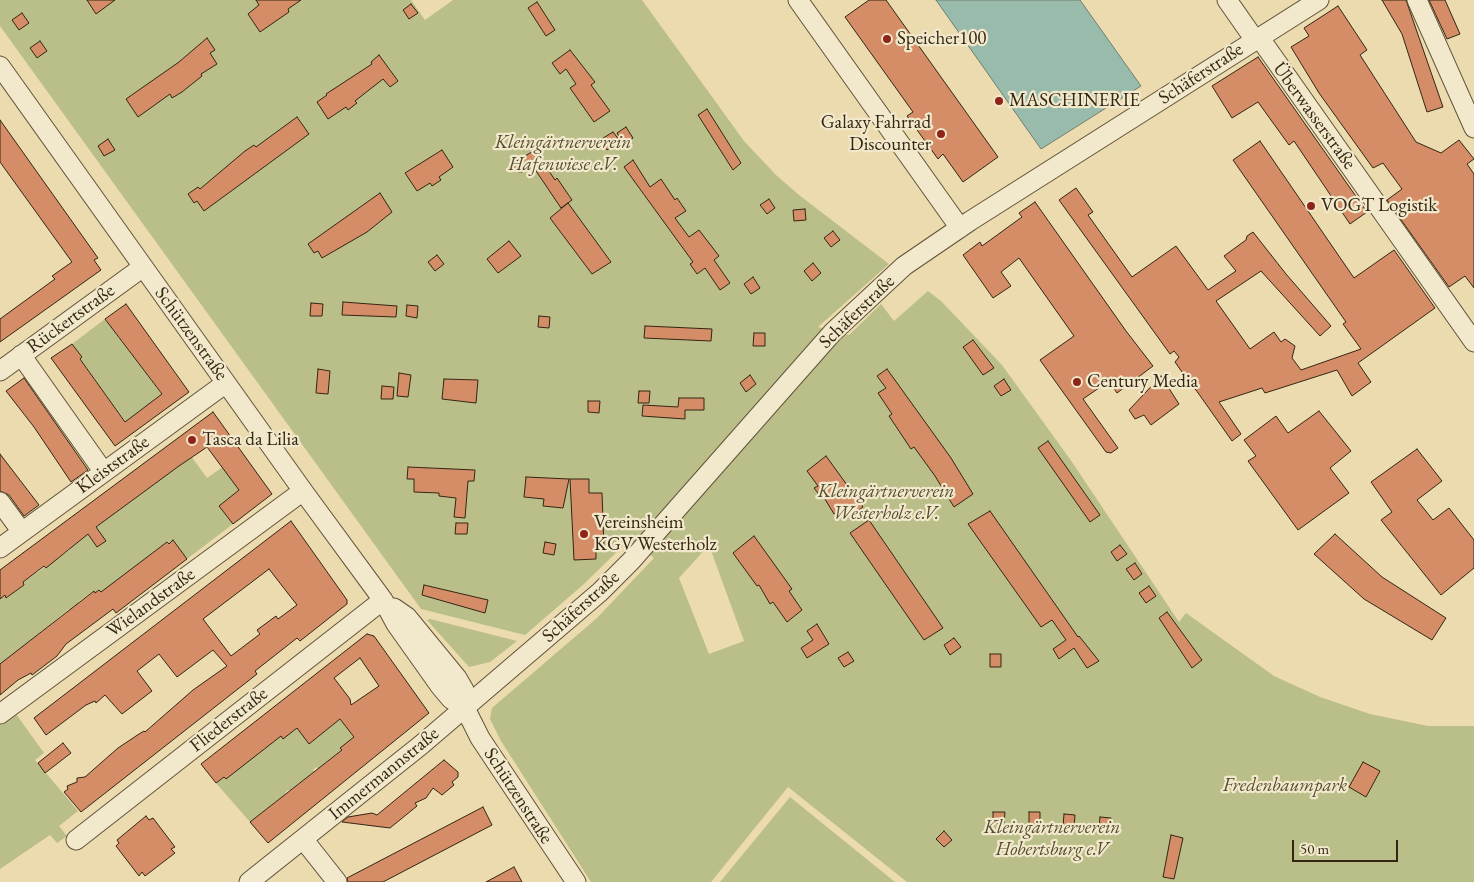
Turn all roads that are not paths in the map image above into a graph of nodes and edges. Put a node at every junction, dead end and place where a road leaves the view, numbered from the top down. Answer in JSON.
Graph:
{"nodes":[{"id":1,"x":798,"y":0,"type":"edge"},
{"id":2,"x":1227,"y":0,"type":"edge"},
{"id":3,"x":1318,"y":0,"type":"edge"},
{"id":4,"x":1417,"y":0,"type":"edge"},
{"id":5,"x":1257,"y":38,"type":"junction"},
{"id":6,"x":0,"y":66,"type":"edge"},
{"id":7,"x":1474,"y":128,"type":"edge"},
{"id":8,"x":960,"y":228,"type":"junction"},
{"id":9,"x":143,"y":267,"type":"junction"},
{"id":10,"x":1474,"y":342,"type":"edge"},
{"id":11,"x":21,"y":355,"type":"junction"},
{"id":12,"x":0,"y":371,"type":"edge"},
{"id":13,"x":226,"y":382,"type":"junction"},
{"id":14,"x":103,"y":471,"type":"junction"},
{"id":15,"x":302,"y":491,"type":"junction"},
{"id":16,"x":0,"y":502,"type":"edge"},
{"id":17,"x":22,"y":532,"type":"junction"},
{"id":18,"x":0,"y":548,"type":"edge"},
{"id":19,"x":383,"y":600,"type":"junction"},
{"id":20,"x":465,"y":708,"type":"junction"},
{"id":21,"x":0,"y":714,"type":"edge"},
{"id":22,"x":303,"y":839,"type":"junction"},
{"id":23,"x":76,"y":840,"type":"dead end"},
{"id":24,"x":249,"y":882,"type":"edge"},
{"id":25,"x":337,"y":882,"type":"edge"},
{"id":26,"x":576,"y":882,"type":"edge"}],
"edges":[{"from":1,"to":8,"type":"street"},
{"from":2,"to":5,"type":"street","name":"Überwasserstraße"},
{"from":3,"to":5,"type":"street","name":"Schäferstraße"},
{"from":4,"to":7,"type":"street"},
{"from":5,"to":8,"type":"street","name":"Schäferstraße"},
{"from":5,"to":10,"type":"street","name":"Überwasserstraße"},
{"from":6,"to":9,"type":"street","name":"Schützenstraße"},
{"from":8,"to":20,"type":"street","name":"Schäferstraße"},
{"from":9,"to":11,"type":"street","name":"Rückertstraße"},
{"from":9,"to":13,"type":"street","name":"Schützenstraße"},
{"from":11,"to":12,"type":"street","name":"Rückertstraße"},
{"from":11,"to":14,"type":"street"},
{"from":13,"to":14,"type":"street","name":"Kleiststraße"},
{"from":13,"to":15,"type":"street","name":"Schützenstraße"},
{"from":14,"to":17,"type":"street","name":"Kleiststraße"},
{"from":15,"to":19,"type":"street","name":"Schützenstraße"},
{"from":15,"to":21,"type":"street","name":"Wielandstraße"},
{"from":16,"to":17,"type":"street"},
{"from":17,"to":18,"type":"street","name":"Kleiststraße"},
{"from":19,"to":20,"type":"street","name":"Schützenstraße"},
{"from":19,"to":23,"type":"street","name":"Fliederstraße"},
{"from":20,"to":22,"type":"street","name":"Immermannstraße"},
{"from":20,"to":26,"type":"street","name":"Schützenstraße"},
{"from":22,"to":24,"type":"street","name":"Immermannstraße"},
{"from":22,"to":25,"type":"street"}]}
